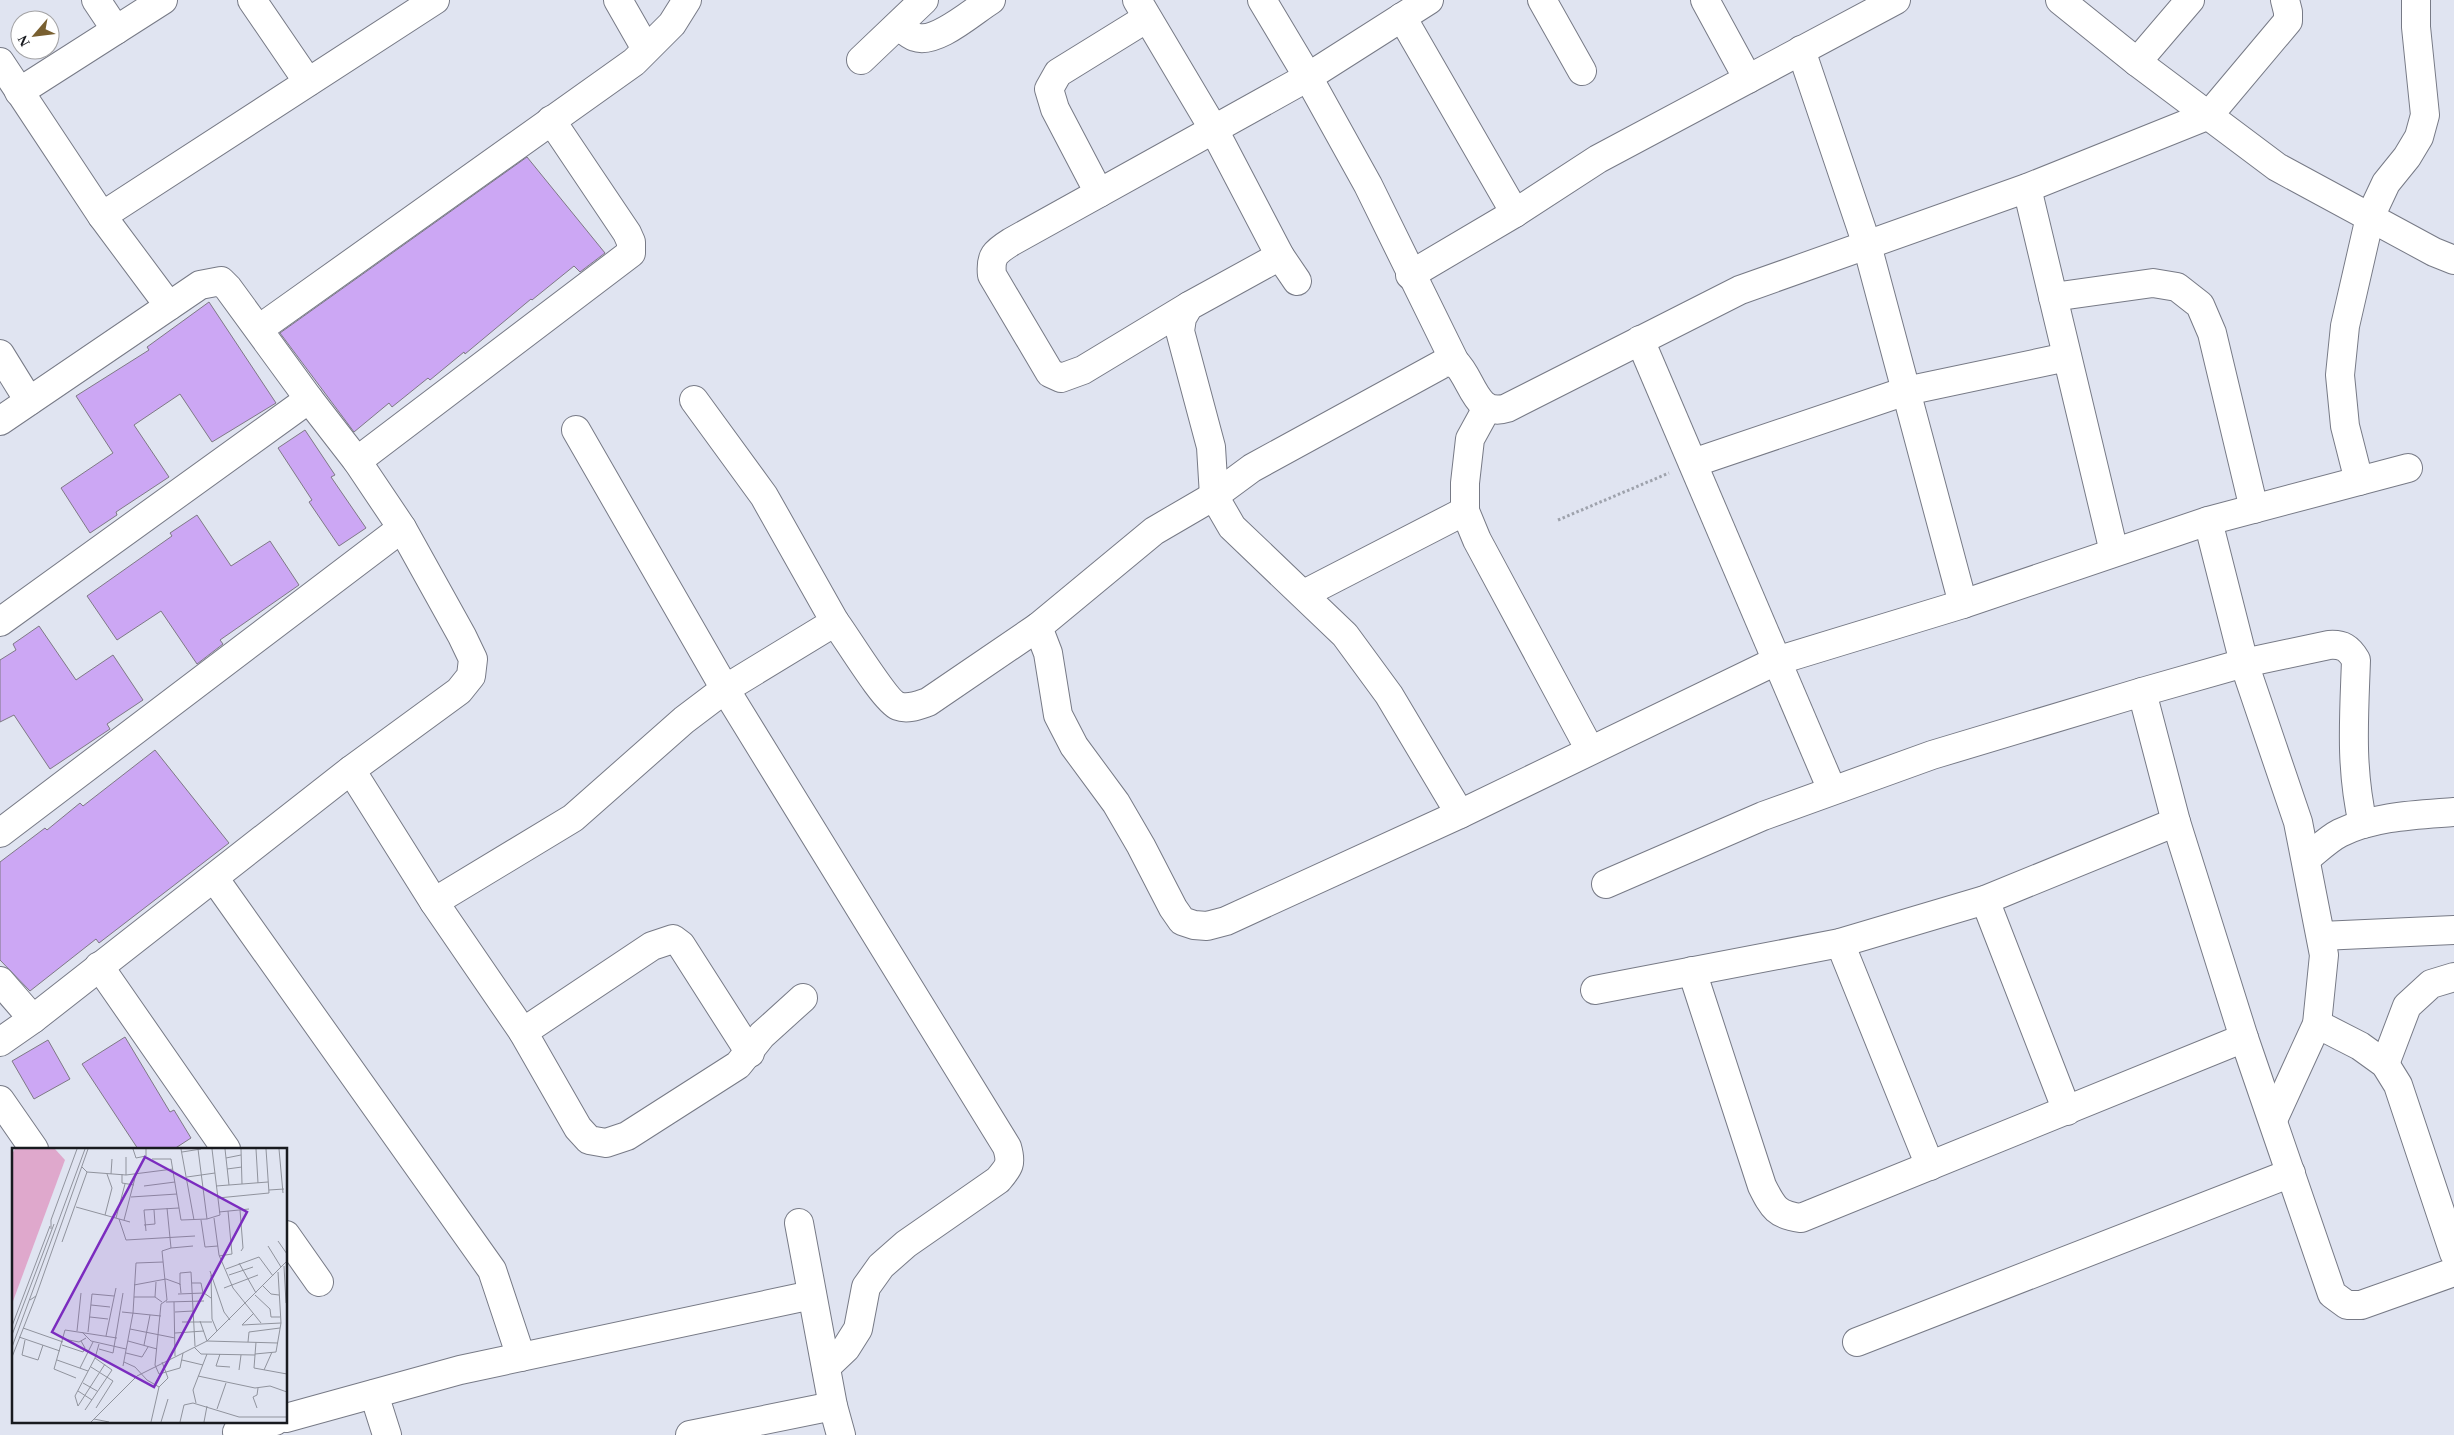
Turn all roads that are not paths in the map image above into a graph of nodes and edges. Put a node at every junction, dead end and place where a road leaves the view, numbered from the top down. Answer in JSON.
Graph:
{"nodes":[{"id":1,"x":96,"y":0,"type":"edge"},
{"id":2,"x":163,"y":0,"type":"edge"},
{"id":3,"x":252,"y":0,"type":"edge"},
{"id":4,"x":435,"y":0,"type":"edge"},
{"id":5,"x":618,"y":0,"type":"edge"},
{"id":6,"x":687,"y":0,"type":"edge"},
{"id":7,"x":924,"y":0,"type":"edge"},
{"id":8,"x":991,"y":0,"type":"edge"},
{"id":9,"x":1262,"y":0,"type":"edge"},
{"id":10,"x":1429,"y":0,"type":"edge"},
{"id":11,"x":1542,"y":0,"type":"edge"},
{"id":12,"x":1705,"y":0,"type":"edge"},
{"id":13,"x":1896,"y":0,"type":"edge"},
{"id":14,"x":2060,"y":0,"type":"edge"},
{"id":15,"x":2190,"y":0,"type":"edge"},
{"id":16,"x":2285,"y":0,"type":"edge"},
{"id":17,"x":2416,"y":0,"type":"edge"},
{"id":18,"x":1142,"y":9,"type":"edge"},
{"id":19,"x":1402,"y":17,"type":"junction"},
{"id":20,"x":898,"y":26,"type":"junction"},
{"id":21,"x":116,"y":30,"type":"junction"},
{"id":22,"x":646,"y":49,"type":"junction"},
{"id":23,"x":1801,"y":50,"type":"junction"},
{"id":24,"x":860,"y":60,"type":"dead end"},
{"id":25,"x":0,"y":62,"type":"edge"},
{"id":26,"x":2137,"y":62,"type":"junction"},
{"id":27,"x":1582,"y":71,"type":"dead end"},
{"id":28,"x":1308,"y":77,"type":"junction"},
{"id":29,"x":1748,"y":79,"type":"junction"},
{"id":30,"x":308,"y":82,"type":"junction"},
{"id":31,"x":19,"y":92,"type":"junction"},
{"id":32,"x":2209,"y":116,"type":"junction"},
{"id":33,"x":551,"y":120,"type":"junction"},
{"id":34,"x":1213,"y":128,"type":"junction"},
{"id":35,"x":2027,"y":188,"type":"junction"},
{"id":36,"x":1100,"y":193,"type":"junction"},
{"id":37,"x":1516,"y":213,"type":"junction"},
{"id":38,"x":102,"y":216,"type":"junction"},
{"id":39,"x":2370,"y":217,"type":"junction"},
{"id":40,"x":1867,"y":245,"type":"junction"},
{"id":41,"x":1280,"y":256,"type":"junction"},
{"id":42,"x":2454,"y":260,"type":"edge"},
{"id":43,"x":1410,"y":275,"type":"junction"},
{"id":44,"x":1297,"y":281,"type":"dead end"},
{"id":45,"x":2053,"y":297,"type":"junction"},
{"id":46,"x":168,"y":306,"type":"junction"},
{"id":47,"x":1189,"y":306,"type":"junction"},
{"id":48,"x":260,"y":329,"type":"junction"},
{"id":49,"x":1640,"y":340,"type":"junction"},
{"id":50,"x":0,"y":354,"type":"edge"},
{"id":51,"x":2066,"y":357,"type":"junction"},
{"id":52,"x":1455,"y":362,"type":"junction"},
{"id":53,"x":1906,"y":390,"type":"junction"},
{"id":54,"x":309,"y":399,"type":"junction"},
{"id":55,"x":694,"y":400,"type":"dead end"},
{"id":56,"x":29,"y":401,"type":"junction"},
{"id":57,"x":1487,"y":408,"type":"junction"},
{"id":58,"x":0,"y":421,"type":"edge"},
{"id":59,"x":576,"y":430,"type":"dead end"},
{"id":60,"x":357,"y":461,"type":"junction"},
{"id":61,"x":1693,"y":463,"type":"junction"},
{"id":62,"x":2408,"y":468,"type":"dead end"},
{"id":63,"x":2359,"y":481,"type":"junction"},
{"id":64,"x":1214,"y":496,"type":"junction"},
{"id":65,"x":2254,"y":509,"type":"junction"},
{"id":66,"x":1465,"y":511,"type":"junction"},
{"id":67,"x":2208,"y":521,"type":"junction"},
{"id":68,"x":402,"y":528,"type":"junction"},
{"id":69,"x":2114,"y":552,"type":"junction"},
{"id":70,"x":1304,"y":594,"type":"junction"},
{"id":71,"x":1963,"y":604,"type":"junction"},
{"id":72,"x":0,"y":622,"type":"edge"},
{"id":73,"x":835,"y":622,"type":"junction"},
{"id":74,"x":1038,"y":627,"type":"junction"},
{"id":75,"x":1776,"y":661,"type":"junction"},
{"id":76,"x":2244,"y":664,"type":"junction"},
{"id":77,"x":725,"y":689,"type":"junction"},
{"id":78,"x":2142,"y":692,"type":"junction"},
{"id":79,"x":1590,"y":750,"type":"junction"},
{"id":80,"x":351,"y":770,"type":"junction"},
{"id":81,"x":1832,"y":790,"type":"junction"},
{"id":82,"x":2454,"y":812,"type":"edge"},
{"id":83,"x":1460,"y":814,"type":"junction"},
{"id":84,"x":2176,"y":822,"type":"junction"},
{"id":85,"x":2363,"y":824,"type":"junction"},
{"id":86,"x":0,"y":833,"type":"edge"},
{"id":87,"x":2306,"y":859,"type":"junction"},
{"id":88,"x":214,"y":878,"type":"junction"},
{"id":89,"x":1606,"y":884,"type":"dead end"},
{"id":90,"x":1985,"y":900,"type":"junction"},
{"id":91,"x":434,"y":902,"type":"junction"},
{"id":92,"x":2454,"y":930,"type":"edge"},
{"id":93,"x":2321,"y":936,"type":"junction"},
{"id":94,"x":1840,"y":943,"type":"junction"},
{"id":95,"x":99,"y":966,"type":"junction"},
{"id":96,"x":1692,"y":971,"type":"junction"},
{"id":97,"x":2454,"y":977,"type":"edge"},
{"id":98,"x":0,"y":981,"type":"edge"},
{"id":99,"x":1595,"y":990,"type":"dead end"},
{"id":100,"x":803,"y":998,"type":"dead end"},
{"id":101,"x":33,"y":1019,"type":"junction"},
{"id":102,"x":2317,"y":1024,"type":"junction"},
{"id":103,"x":523,"y":1032,"type":"junction"},
{"id":104,"x":2244,"y":1038,"type":"junction"},
{"id":105,"x":0,"y":1042,"type":"edge"},
{"id":106,"x":750,"y":1052,"type":"junction"},
{"id":107,"x":2385,"y":1064,"type":"junction"},
{"id":108,"x":0,"y":1100,"type":"edge"},
{"id":109,"x":2067,"y":1111,"type":"junction"},
{"id":110,"x":2273,"y":1120,"type":"junction"},
{"id":111,"x":33,"y":1148,"type":"edge"},
{"id":112,"x":225,"y":1148,"type":"edge"},
{"id":113,"x":1930,"y":1166,"type":"junction"},
{"id":114,"x":2291,"y":1173,"type":"junction"},
{"id":115,"x":799,"y":1223,"type":"dead end"},
{"id":116,"x":288,"y":1238,"type":"edge"},
{"id":117,"x":2454,"y":1253,"type":"edge"},
{"id":118,"x":2454,"y":1272,"type":"edge"},
{"id":119,"x":319,"y":1282,"type":"dead end"},
{"id":120,"x":812,"y":1295,"type":"junction"},
{"id":121,"x":1857,"y":1342,"type":"dead end"},
{"id":122,"x":521,"y":1357,"type":"junction"},
{"id":123,"x":826,"y":1367,"type":"junction"},
{"id":124,"x":374,"y":1394,"type":"junction"},
{"id":125,"x":833,"y":1406,"type":"junction"},
{"id":126,"x":288,"y":1417,"type":"edge"},
{"id":127,"x":270,"y":1422,"type":"edge"},
{"id":128,"x":235,"y":1429,"type":"edge"},
{"id":129,"x":387,"y":1435,"type":"edge"},
{"id":130,"x":690,"y":1435,"type":"edge"},
{"id":131,"x":842,"y":1435,"type":"edge"}],
"edges":[{"from":1,"to":21,"type":"street"},
{"from":2,"to":21,"type":"street"},
{"from":3,"to":30,"type":"street"},
{"from":4,"to":30,"type":"street"},
{"from":5,"to":22,"type":"street"},
{"from":6,"to":22,"type":"street"},
{"from":7,"to":20,"type":"street"},
{"from":8,"to":20,"type":"street"},
{"from":9,"to":28,"type":"street"},
{"from":10,"to":19,"type":"street"},
{"from":11,"to":27,"type":"street"},
{"from":12,"to":29,"type":"street"},
{"from":13,"to":23,"type":"street"},
{"from":14,"to":26,"type":"street"},
{"from":15,"to":26,"type":"street"},
{"from":16,"to":32,"type":"street"},
{"from":17,"to":39,"type":"street"},
{"from":18,"to":34,"type":"street"},
{"from":18,"to":36,"type":"street"},
{"from":19,"to":28,"type":"street"},
{"from":19,"to":37,"type":"street"},
{"from":20,"to":24,"type":"street"},
{"from":21,"to":31,"type":"street"},
{"from":22,"to":33,"type":"street"},
{"from":23,"to":29,"type":"street"},
{"from":23,"to":40,"type":"street"},
{"from":25,"to":31,"type":"street"},
{"from":26,"to":32,"type":"street"},
{"from":28,"to":34,"type":"street"},
{"from":28,"to":43,"type":"street"},
{"from":29,"to":37,"type":"street"},
{"from":30,"to":38,"type":"street"},
{"from":31,"to":38,"type":"street"},
{"from":32,"to":35,"type":"street"},
{"from":32,"to":39,"type":"street"},
{"from":33,"to":48,"type":"street"},
{"from":33,"to":60,"type":"street"},
{"from":34,"to":36,"type":"street"},
{"from":34,"to":41,"type":"street"},
{"from":35,"to":40,"type":"street"},
{"from":35,"to":45,"type":"street"},
{"from":36,"to":47,"type":"street"},
{"from":37,"to":43,"type":"street"},
{"from":38,"to":46,"type":"street"},
{"from":39,"to":42,"type":"street"},
{"from":39,"to":63,"type":"street"},
{"from":40,"to":49,"type":"street"},
{"from":40,"to":53,"type":"street"},
{"from":41,"to":44,"type":"street"},
{"from":41,"to":47,"type":"street"},
{"from":43,"to":52,"type":"street"},
{"from":45,"to":51,"type":"street"},
{"from":45,"to":65,"type":"street"},
{"from":46,"to":48,"type":"street"},
{"from":46,"to":56,"type":"street"},
{"from":47,"to":64,"type":"street"},
{"from":48,"to":54,"type":"street"},
{"from":49,"to":57,"type":"street"},
{"from":49,"to":61,"type":"street"},
{"from":50,"to":56,"type":"street"},
{"from":51,"to":53,"type":"street"},
{"from":51,"to":69,"type":"street"},
{"from":52,"to":57,"type":"street"},
{"from":52,"to":64,"type":"street"},
{"from":53,"to":61,"type":"street"},
{"from":53,"to":71,"type":"street"},
{"from":54,"to":60,"type":"street"},
{"from":54,"to":72,"type":"street"},
{"from":55,"to":73,"type":"street"},
{"from":56,"to":58,"type":"street"},
{"from":57,"to":66,"type":"street"},
{"from":59,"to":77,"type":"street"},
{"from":60,"to":68,"type":"street"},
{"from":61,"to":75,"type":"street"},
{"from":62,"to":63,"type":"street"},
{"from":63,"to":65,"type":"street"},
{"from":64,"to":70,"type":"street"},
{"from":64,"to":74,"type":"street"},
{"from":65,"to":67,"type":"street"},
{"from":66,"to":70,"type":"street"},
{"from":66,"to":79,"type":"street"},
{"from":67,"to":69,"type":"street"},
{"from":67,"to":76,"type":"street"},
{"from":68,"to":80,"type":"street"},
{"from":68,"to":86,"type":"street"},
{"from":69,"to":71,"type":"street"},
{"from":70,"to":83,"type":"street"},
{"from":71,"to":75,"type":"street"},
{"from":73,"to":74,"type":"street"},
{"from":73,"to":77,"type":"street"},
{"from":74,"to":83,"type":"street"},
{"from":75,"to":79,"type":"street"},
{"from":75,"to":81,"type":"street"},
{"from":76,"to":78,"type":"street"},
{"from":76,"to":85,"type":"street"},
{"from":76,"to":87,"type":"street"},
{"from":77,"to":91,"type":"street"},
{"from":77,"to":123,"type":"street"},
{"from":78,"to":81,"type":"street"},
{"from":78,"to":84,"type":"street"},
{"from":79,"to":83,"type":"street"},
{"from":80,"to":88,"type":"street"},
{"from":80,"to":91,"type":"street"},
{"from":81,"to":89,"type":"street"},
{"from":82,"to":85,"type":"street"},
{"from":84,"to":90,"type":"street"},
{"from":84,"to":104,"type":"street"},
{"from":85,"to":87,"type":"street"},
{"from":87,"to":93,"type":"street"},
{"from":88,"to":95,"type":"street"},
{"from":88,"to":122,"type":"street"},
{"from":90,"to":94,"type":"street"},
{"from":90,"to":109,"type":"street"},
{"from":91,"to":103,"type":"street"},
{"from":92,"to":93,"type":"street"},
{"from":93,"to":102,"type":"street"},
{"from":94,"to":96,"type":"street"},
{"from":94,"to":113,"type":"street"},
{"from":95,"to":101,"type":"street"},
{"from":95,"to":112,"type":"street"},
{"from":96,"to":99,"type":"street"},
{"from":96,"to":113,"type":"street"},
{"from":97,"to":107,"type":"street"},
{"from":98,"to":101,"type":"street"},
{"from":100,"to":106,"type":"street"},
{"from":101,"to":105,"type":"street"},
{"from":102,"to":107,"type":"street"},
{"from":102,"to":110,"type":"street"},
{"from":103,"to":106,"type":"street"},
{"from":103,"to":106,"type":"street"},
{"from":104,"to":109,"type":"street"},
{"from":104,"to":110,"type":"street"},
{"from":107,"to":117,"type":"street"},
{"from":108,"to":111,"type":"street"},
{"from":109,"to":113,"type":"street"},
{"from":110,"to":114,"type":"street"},
{"from":114,"to":118,"type":"street"},
{"from":114,"to":121,"type":"street"},
{"from":115,"to":120,"type":"street"},
{"from":116,"to":119,"type":"street"},
{"from":120,"to":122,"type":"street"},
{"from":120,"to":123,"type":"street"},
{"from":122,"to":124,"type":"street"},
{"from":123,"to":125,"type":"street"},
{"from":124,"to":126,"type":"street"},
{"from":124,"to":129,"type":"street"},
{"from":125,"to":130,"type":"street"},
{"from":125,"to":131,"type":"street"},
{"from":127,"to":128,"type":"street"}]}
